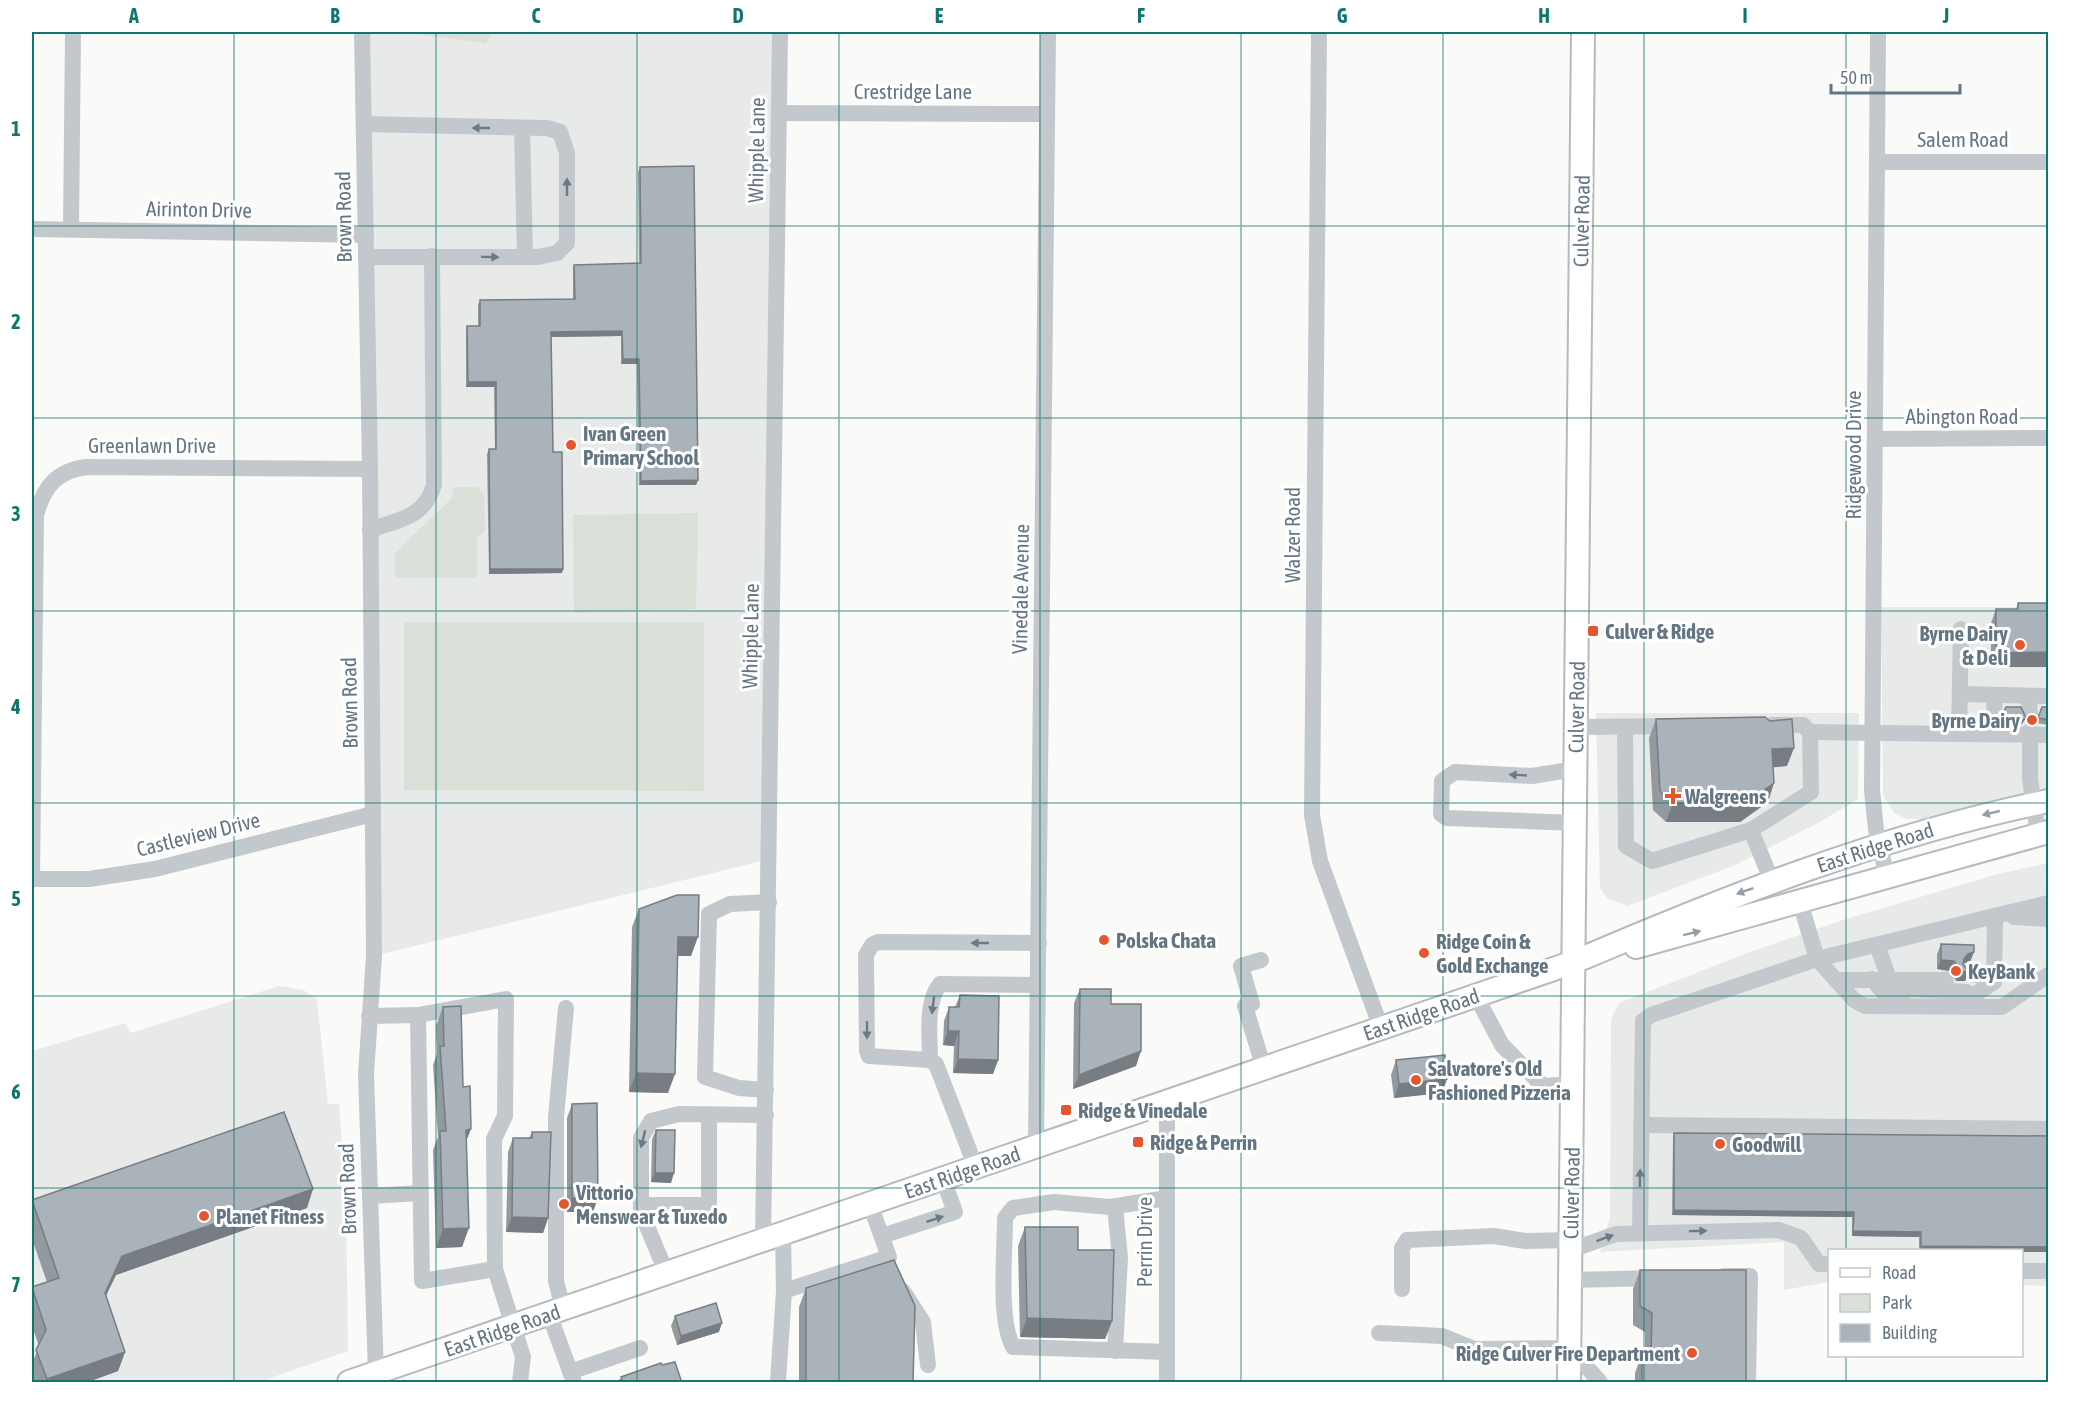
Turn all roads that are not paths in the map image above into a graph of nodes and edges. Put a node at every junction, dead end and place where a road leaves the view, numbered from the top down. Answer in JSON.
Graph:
{"nodes":[{"id":1,"x":73,"y":32,"type":"edge"},
{"id":2,"x":362,"y":32,"type":"edge"},
{"id":3,"x":780,"y":32,"type":"edge"},
{"id":4,"x":1048,"y":32,"type":"edge"},
{"id":5,"x":1319,"y":32,"type":"edge"},
{"id":6,"x":1582,"y":32,"type":"edge"},
{"id":7,"x":1878,"y":32,"type":"edge"},
{"id":8,"x":779,"y":113,"type":"junction"},
{"id":9,"x":1047,"y":114,"type":"junction"},
{"id":10,"x":364,"y":124,"type":"junction"},
{"id":11,"x":522,"y":128,"type":"junction"},
{"id":12,"x":1877,"y":162,"type":"junction"},
{"id":13,"x":2049,"y":162,"type":"edge"},
{"id":14,"x":32,"y":229,"type":"edge"},
{"id":15,"x":71,"y":229,"type":"junction"},
{"id":16,"x":366,"y":235,"type":"junction"},
{"id":17,"x":366,"y":256,"type":"junction"},
{"id":18,"x":432,"y":256,"type":"junction"},
{"id":19,"x":525,"y":257,"type":"junction"},
{"id":20,"x":2049,"y":438,"type":"edge"},
{"id":21,"x":1876,"y":439,"type":"junction"},
{"id":22,"x":370,"y":469,"type":"junction"},
{"id":23,"x":370,"y":530,"type":"junction"},
{"id":24,"x":1961,"y":629,"type":"dead end"},
{"id":25,"x":1960,"y":694,"type":"junction"},
{"id":26,"x":1995,"y":695,"type":"junction"},
{"id":27,"x":2032,"y":718,"type":"edge"},
{"id":28,"x":1755,"y":725,"type":"edge"},
{"id":29,"x":1994,"y":725,"type":"junction"},
{"id":30,"x":1696,"y":726,"type":"edge"},
{"id":31,"x":1576,"y":727,"type":"junction"},
{"id":32,"x":1625,"y":727,"type":"junction"},
{"id":33,"x":1810,"y":732,"type":"junction"},
{"id":34,"x":1873,"y":732,"type":"junction"},
{"id":35,"x":1959,"y":734,"type":"junction"},
{"id":36,"x":1575,"y":769,"type":"junction"},
{"id":37,"x":2041,"y":802,"type":"edge"},
{"id":38,"x":373,"y":814,"type":"junction"},
{"id":39,"x":1575,"y":823,"type":"junction"},
{"id":40,"x":1751,"y":830,"type":"junction"},
{"id":41,"x":2044,"y":833,"type":"edge"},
{"id":42,"x":1879,"y":843,"type":"junction"},
{"id":43,"x":1887,"y":877,"type":"junction"},
{"id":44,"x":32,"y":879,"type":"edge"},
{"id":45,"x":1772,"y":882,"type":"junction"},
{"id":46,"x":769,"y":902,"type":"junction"},
{"id":47,"x":1800,"y":902,"type":"junction"},
{"id":48,"x":2049,"y":903,"type":"edge"},
{"id":49,"x":1995,"y":916,"type":"junction"},
{"id":50,"x":2049,"y":919,"type":"edge"},
{"id":51,"x":1039,"y":943,"type":"junction"},
{"id":52,"x":1877,"y":945,"type":"junction"},
{"id":53,"x":1817,"y":959,"type":"junction"},
{"id":54,"x":1262,"y":960,"type":"dead end"},
{"id":55,"x":1574,"y":962,"type":"junction"},
{"id":56,"x":2049,"y":975,"type":"edge"},
{"id":57,"x":1944,"y":976,"type":"tunnel mouth"},
{"id":58,"x":1970,"y":976,"type":"tunnel mouth"},
{"id":59,"x":1887,"y":978,"type":"junction"},
{"id":60,"x":1836,"y":980,"type":"junction"},
{"id":61,"x":1994,"y":982,"type":"junction"},
{"id":62,"x":1038,"y":985,"type":"junction"},
{"id":63,"x":1476,"y":996,"type":"junction"},
{"id":64,"x":566,"y":1008,"type":"dead end"},
{"id":65,"x":418,"y":1015,"type":"junction"},
{"id":66,"x":369,"y":1016,"type":"junction"},
{"id":67,"x":1381,"y":1028,"type":"junction"},
{"id":68,"x":930,"y":1060,"type":"junction"},
{"id":69,"x":1264,"y":1069,"type":"junction"},
{"id":70,"x":1572,"y":1084,"type":"junction"},
{"id":71,"x":766,"y":1090,"type":"junction"},
{"id":72,"x":1167,"y":1102,"type":"junction"},
{"id":73,"x":709,"y":1115,"type":"junction"},
{"id":74,"x":766,"y":1115,"type":"junction"},
{"id":75,"x":1641,"y":1125,"type":"junction"},
{"id":76,"x":2049,"y":1129,"type":"edge"},
{"id":77,"x":1036,"y":1147,"type":"junction"},
{"id":78,"x":976,"y":1168,"type":"junction"},
{"id":79,"x":943,"y":1179,"type":"junction"},
{"id":80,"x":421,"y":1193,"type":"junction"},
{"id":81,"x":370,"y":1196,"type":"junction"},
{"id":82,"x":1167,"y":1198,"type":"junction"},
{"id":83,"x":870,"y":1204,"type":"junction"},
{"id":84,"x":641,"y":1205,"type":"junction"},
{"id":85,"x":1115,"y":1207,"type":"junction"},
{"id":86,"x":1640,"y":1232,"type":"junction"},
{"id":87,"x":882,"y":1236,"type":"junction"},
{"id":88,"x":773,"y":1237,"type":"junction"},
{"id":89,"x":1571,"y":1245,"type":"junction"},
{"id":90,"x":1828,"y":1264,"type":"edge"},
{"id":91,"x":893,"y":1267,"type":"junction"},
{"id":92,"x":495,"y":1269,"type":"junction"},
{"id":93,"x":2023,"y":1271,"type":"edge"},
{"id":94,"x":2049,"y":1272,"type":"edge"},
{"id":95,"x":667,"y":1274,"type":"junction"},
{"id":96,"x":1672,"y":1277,"type":"edge"},
{"id":97,"x":1705,"y":1277,"type":"edge"},
{"id":98,"x":1570,"y":1280,"type":"junction"},
{"id":99,"x":1402,"y":1289,"type":"dead end"},
{"id":100,"x":784,"y":1291,"type":"junction"},
{"id":101,"x":556,"y":1312,"type":"junction"},
{"id":102,"x":513,"y":1327,"type":"junction"},
{"id":103,"x":1379,"y":1333,"type":"dead end"},
{"id":104,"x":640,"y":1348,"type":"dead end"},
{"id":105,"x":1569,"y":1348,"type":"junction"},
{"id":106,"x":1115,"y":1351,"type":"junction"},
{"id":107,"x":1167,"y":1352,"type":"junction"},
{"id":108,"x":928,"y":1365,"type":"dead end"},
{"id":109,"x":572,"y":1377,"type":"edge"},
{"id":110,"x":378,"y":1378,"type":"edge"},
{"id":111,"x":349,"y":1383,"type":"edge"},
{"id":112,"x":520,"y":1383,"type":"edge"},
{"id":113,"x":778,"y":1383,"type":"edge"},
{"id":114,"x":1167,"y":1383,"type":"edge"},
{"id":115,"x":1569,"y":1383,"type":"edge"},
{"id":116,"x":1600,"y":1383,"type":"edge"},
{"id":117,"x":1748,"y":1383,"type":"edge"}],
"edges":[{"from":1,"to":15,"type":"street"},
{"from":2,"to":10,"type":"street","name":"Brown Road"},
{"from":3,"to":8,"type":"street","name":"Whipple Lane"},
{"from":4,"to":9,"type":"street","name":"Vinedale Avenue"},
{"from":5,"to":67,"type":"street","name":"Walzer Road"},
{"from":6,"to":31,"type":"main road","name":"Culver Road"},
{"from":7,"to":12,"type":"street","name":"Ridgewood Drive"},
{"from":8,"to":9,"type":"street","name":"Crestridge Lane"},
{"from":8,"to":46,"type":"street","name":"Whipple Lane"},
{"from":9,"to":51,"type":"street","name":"Vinedale Avenue"},
{"from":11,"to":10,"type":"street","one_way":true},
{"from":10,"to":16,"type":"street","name":"Brown Road"},
{"from":11,"to":19,"type":"street"},
{"from":19,"to":11,"type":"street","one_way":true},
{"from":12,"to":13,"type":"street","name":"Salem Road"},
{"from":12,"to":21,"type":"street","name":"Ridgewood Drive"},
{"from":14,"to":15,"type":"street","name":"Airinton Drive"},
{"from":15,"to":16,"type":"street","name":"Airinton Drive"},
{"from":16,"to":17,"type":"street","name":"Brown Road"},
{"from":17,"to":18,"type":"street"},
{"from":17,"to":22,"type":"street","name":"Brown Road"},
{"from":18,"to":19,"type":"street","one_way":true},
{"from":18,"to":23,"type":"street"},
{"from":20,"to":21,"type":"street","name":"Abington Road"},
{"from":21,"to":34,"type":"street","name":"Ridgewood Drive"},
{"from":22,"to":23,"type":"street","name":"Brown Road"},
{"from":22,"to":44,"type":"street","name":"Greenlawn Drive"},
{"from":23,"to":38,"type":"street","name":"Brown Road"},
{"from":24,"to":25,"type":"street"},
{"from":25,"to":26,"type":"street"},
{"from":25,"to":35,"type":"street"},
{"from":26,"to":27,"type":"street"},
{"from":26,"to":29,"type":"street"},
{"from":27,"to":29,"type":"street"},
{"from":27,"to":37,"type":"street"},
{"from":28,"to":33,"type":"street"},
{"from":29,"to":35,"type":"street"},
{"from":30,"to":32,"type":"street"},
{"from":31,"to":32,"type":"street"},
{"from":31,"to":36,"type":"main road","name":"Culver Road"},
{"from":32,"to":40,"type":"street"},
{"from":33,"to":34,"type":"street"},
{"from":33,"to":40,"type":"street"},
{"from":34,"to":35,"type":"street"},
{"from":34,"to":42,"type":"street","name":"Ridgewood Drive"},
{"from":36,"to":39,"type":"main road","name":"Culver Road"},
{"from":36,"to":39,"type":"street","one_way":true},
{"from":37,"to":41,"type":"street"},
{"from":37,"to":42,"type":"main road","name":"East Ridge Road","one_way":true},
{"from":38,"to":44,"type":"street","name":"Castleview Drive"},
{"from":38,"to":66,"type":"street","name":"Brown Road"},
{"from":39,"to":55,"type":"main road","name":"Culver Road"},
{"from":40,"to":45,"type":"street"},
{"from":41,"to":43,"type":"main road","name":"East Ridge Road"},
{"from":42,"to":43,"type":"street","name":"Ridgewood Drive"},
{"from":42,"to":45,"type":"main road","name":"East Ridge Road"},
{"from":43,"to":47,"type":"main road","name":"East Ridge Road"},
{"from":45,"to":55,"type":"main road","name":"East Ridge Road","one_way":true},
{"from":46,"to":71,"type":"street","name":"Whipple Lane"},
{"from":46,"to":71,"type":"street"},
{"from":47,"to":53,"type":"street"},
{"from":55,"to":47,"type":"main road","name":"East Ridge Road","one_way":true},
{"from":48,"to":49,"type":"street"},
{"from":49,"to":50,"type":"street"},
{"from":49,"to":52,"type":"street"},
{"from":49,"to":61,"type":"street"},
{"from":51,"to":62,"type":"street","name":"Vinedale Avenue"},
{"from":51,"to":68,"type":"street","one_way":true},
{"from":52,"to":53,"type":"street"},
{"from":52,"to":59,"type":"street"},
{"from":53,"to":60,"type":"street"},
{"from":53,"to":75,"type":"street"},
{"from":54,"to":69,"type":"street"},
{"from":55,"to":63,"type":"main road","name":"East Ridge Road"},
{"from":55,"to":70,"type":"main road","name":"Culver Road"},
{"from":56,"to":60,"type":"street"},
{"from":57,"to":59,"type":"street"},
{"from":58,"to":61,"type":"street"},
{"from":59,"to":60,"type":"street"},
{"from":59,"to":61,"type":"street"},
{"from":59,"to":61,"type":"street"},
{"from":62,"to":68,"type":"street","one_way":true},
{"from":62,"to":77,"type":"street","name":"Vinedale Avenue"},
{"from":63,"to":67,"type":"main road","name":"East Ridge Road"},
{"from":63,"to":70,"type":"street"},
{"from":64,"to":101,"type":"street"},
{"from":65,"to":66,"type":"street"},
{"from":65,"to":80,"type":"street"},
{"from":65,"to":92,"type":"street"},
{"from":66,"to":81,"type":"street","name":"Brown Road"},
{"from":67,"to":69,"type":"main road","name":"East Ridge Road"},
{"from":68,"to":78,"type":"street"},
{"from":69,"to":72,"type":"main road","name":"East Ridge Road"},
{"from":70,"to":89,"type":"main road","name":"Culver Road"},
{"from":71,"to":74,"type":"street","name":"Whipple Lane"},
{"from":72,"to":77,"type":"main road","name":"East Ridge Road"},
{"from":72,"to":82,"type":"street","name":"Perrin Drive"},
{"from":73,"to":74,"type":"street"},
{"from":73,"to":84,"type":"street","one_way":true},
{"from":73,"to":84,"type":"street"},
{"from":74,"to":88,"type":"street","name":"Whipple Lane"},
{"from":75,"to":76,"type":"street"},
{"from":86,"to":75,"type":"street","one_way":true},
{"from":77,"to":78,"type":"main road","name":"East Ridge Road"},
{"from":78,"to":79,"type":"main road","name":"East Ridge Road"},
{"from":79,"to":83,"type":"main road","name":"East Ridge Road"},
{"from":87,"to":79,"type":"street","one_way":true},
{"from":80,"to":81,"type":"street"},
{"from":80,"to":92,"type":"street"},
{"from":81,"to":110,"type":"street","name":"Brown Road"},
{"from":82,"to":85,"type":"street"},
{"from":82,"to":107,"type":"street","name":"Perrin Drive"},
{"from":83,"to":87,"type":"street"},
{"from":83,"to":88,"type":"main road","name":"East Ridge Road"},
{"from":84,"to":95,"type":"street"},
{"from":85,"to":106,"type":"street"},
{"from":85,"to":106,"type":"street"},
{"from":89,"to":86,"type":"street","one_way":true},
{"from":86,"to":90,"type":"street","one_way":true},
{"from":87,"to":91,"type":"street"},
{"from":88,"to":95,"type":"main road","name":"East Ridge Road"},
{"from":88,"to":100,"type":"street","name":"Whipple Lane"},
{"from":89,"to":98,"type":"main road","name":"Culver Road"},
{"from":89,"to":99,"type":"street"},
{"from":91,"to":100,"type":"street"},
{"from":91,"to":108,"type":"street"},
{"from":92,"to":102,"type":"street"},
{"from":93,"to":94,"type":"street"},
{"from":95,"to":101,"type":"main road","name":"East Ridge Road"},
{"from":96,"to":98,"type":"street"},
{"from":97,"to":117,"type":"street"},
{"from":98,"to":105,"type":"main road","name":"Culver Road"},
{"from":100,"to":113,"type":"street","name":"Whipple Lane"},
{"from":101,"to":102,"type":"main road","name":"East Ridge Road"},
{"from":101,"to":109,"type":"street"},
{"from":102,"to":110,"type":"main road","name":"East Ridge Road"},
{"from":102,"to":112,"type":"street"},
{"from":103,"to":105,"type":"street"},
{"from":104,"to":109,"type":"street"},
{"from":105,"to":115,"type":"main road","name":"Culver Road"},
{"from":105,"to":116,"type":"street"},
{"from":106,"to":107,"type":"street"},
{"from":107,"to":114,"type":"street","name":"Perrin Drive"},
{"from":110,"to":111,"type":"main road","name":"East Ridge Road"}]}
